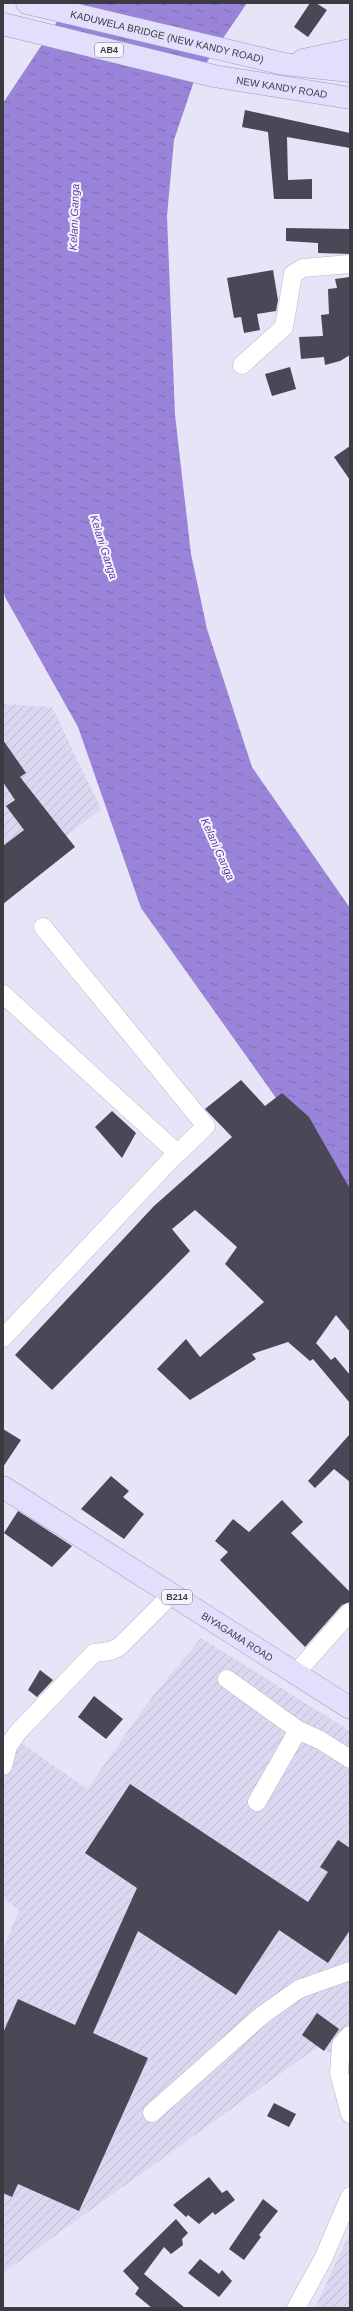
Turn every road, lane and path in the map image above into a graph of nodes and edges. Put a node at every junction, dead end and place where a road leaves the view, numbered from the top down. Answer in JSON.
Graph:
{"nodes":[{"id":1,"x":27,"y":3,"type":"edge"},
{"id":2,"x":3,"y":24,"type":"edge"},
{"id":3,"x":350,"y":50,"type":"edge"},
{"id":4,"x":284,"y":64,"type":"junction"},
{"id":5,"x":350,"y":71,"type":"edge"},
{"id":6,"x":349,"y":99,"type":"edge"},
{"id":7,"x":350,"y":264,"type":"edge"},
{"id":8,"x":242,"y":365,"type":"dead end"},
{"id":9,"x":43,"y":927,"type":"dead end"},
{"id":10,"x":3,"y":994,"type":"edge"},
{"id":11,"x":174,"y":1156,"type":"junction"},
{"id":12,"x":3,"y":1338,"type":"edge"},
{"id":13,"x":3,"y":1487,"type":"edge"},
{"id":14,"x":172,"y":1594,"type":"junction"},
{"id":15,"x":350,"y":1612,"type":"edge"},
{"id":16,"x":296,"y":1673,"type":"junction"},
{"id":17,"x":227,"y":1680,"type":"dead end"},
{"id":18,"x":350,"y":1708,"type":"edge"},
{"id":19,"x":298,"y":1730,"type":"junction"},
{"id":20,"x":350,"y":1759,"type":"edge"},
{"id":21,"x":3,"y":1766,"type":"edge"},
{"id":22,"x":257,"y":1802,"type":"dead end"},
{"id":23,"x":350,"y":1971,"type":"edge"},
{"id":24,"x":350,"y":2035,"type":"edge"},
{"id":25,"x":152,"y":2113,"type":"dead end"},
{"id":26,"x":350,"y":2114,"type":"edge"},
{"id":27,"x":350,"y":2196,"type":"edge"},
{"id":28,"x":296,"y":2308,"type":"edge"}],
"edges":[{"from":1,"to":4,"type":"main road","name":"KADUWELA BRIDGE (NEW KANDY ROAD)"},
{"from":2,"to":6,"type":"main road","name":"NEW KANDY ROAD","number":"AB4"},
{"from":3,"to":4,"type":"main road"},
{"from":4,"to":5,"type":"main road"},
{"from":7,"to":8,"type":"street"},
{"from":9,"to":11,"type":"street"},
{"from":10,"to":11,"type":"street"},
{"from":11,"to":12,"type":"street"},
{"from":13,"to":14,"type":"main road","name":"BIYAGAMA ROAD","number":"B214"},
{"from":14,"to":16,"type":"main road","name":"BIYAGAMA ROAD","number":"B214"},
{"from":14,"to":21,"type":"street"},
{"from":15,"to":16,"type":"street"},
{"from":16,"to":18,"type":"main road","name":"BIYAGAMA ROAD","number":"B214"},
{"from":17,"to":19,"type":"street"},
{"from":19,"to":20,"type":"street"},
{"from":19,"to":22,"type":"street"},
{"from":23,"to":25,"type":"street"},
{"from":24,"to":26,"type":"street"},
{"from":27,"to":28,"type":"street"}]}
